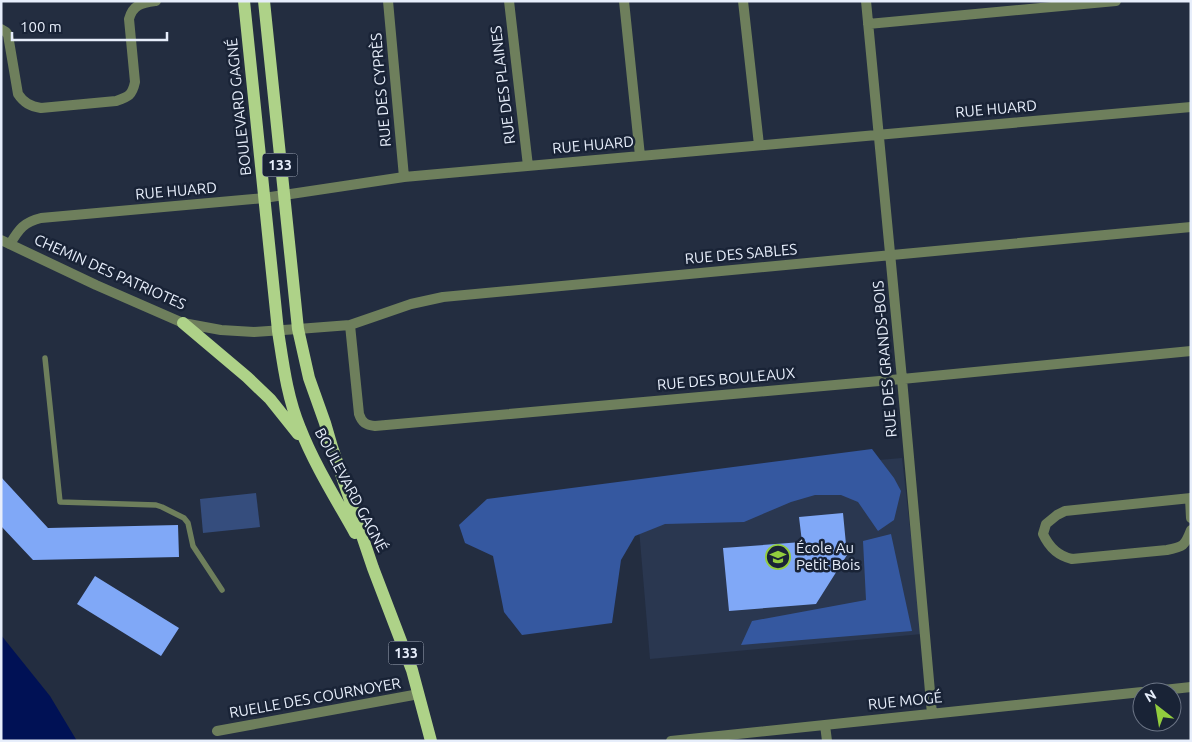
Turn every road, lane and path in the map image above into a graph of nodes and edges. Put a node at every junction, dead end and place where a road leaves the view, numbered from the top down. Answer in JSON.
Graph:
{"nodes":[{"id":1,"x":156,"y":1,"type":"edge"},
{"id":2,"x":244,"y":1,"type":"edge"},
{"id":3,"x":264,"y":1,"type":"edge"},
{"id":4,"x":388,"y":1,"type":"edge"},
{"id":5,"x":509,"y":1,"type":"edge"},
{"id":6,"x":624,"y":1,"type":"edge"},
{"id":7,"x":743,"y":1,"type":"edge"},
{"id":8,"x":866,"y":1,"type":"edge"},
{"id":9,"x":1116,"y":1,"type":"edge"},
{"id":10,"x":868,"y":24,"type":"junction"},
{"id":11,"x":1,"y":29,"type":"edge"},
{"id":12,"x":1191,"y":107,"type":"edge"},
{"id":13,"x":879,"y":134,"type":"junction"},
{"id":14,"x":759,"y":145,"type":"junction"},
{"id":15,"x":640,"y":156,"type":"junction"},
{"id":16,"x":528,"y":166,"type":"junction"},
{"id":17,"x":404,"y":177,"type":"junction"},
{"id":18,"x":283,"y":194,"type":"junction"},
{"id":19,"x":264,"y":198,"type":"junction"},
{"id":20,"x":1191,"y":228,"type":"edge"},
{"id":21,"x":6,"y":242,"type":"edge"},
{"id":22,"x":890,"y":256,"type":"junction"},
{"id":23,"x":183,"y":323,"type":"junction"},
{"id":24,"x":350,"y":325,"type":"junction"},
{"id":25,"x":298,"y":329,"type":"junction"},
{"id":26,"x":278,"y":331,"type":"junction"},
{"id":27,"x":1191,"y":351,"type":"edge"},
{"id":28,"x":45,"y":358,"type":"dead end"},
{"id":29,"x":902,"y":379,"type":"junction"},
{"id":30,"x":308,"y":446,"type":"junction"},
{"id":31,"x":1190,"y":498,"type":"edge"},
{"id":32,"x":1191,"y":518,"type":"edge"},
{"id":33,"x":1191,"y":530,"type":"edge"},
{"id":34,"x":374,"y":568,"type":"junction"},
{"id":35,"x":222,"y":590,"type":"dead end"},
{"id":36,"x":1132,"y":693,"type":"edge"},
{"id":37,"x":419,"y":694,"type":"junction"},
{"id":38,"x":932,"y":714,"type":"junction"},
{"id":39,"x":825,"y":725,"type":"junction"},
{"id":40,"x":218,"y":731,"type":"dead end"},
{"id":41,"x":431,"y":741,"type":"edge"},
{"id":42,"x":671,"y":741,"type":"edge"},
{"id":43,"x":827,"y":741,"type":"edge"}],
"edges":[{"from":1,"to":11,"type":"street"},
{"from":2,"to":19,"type":"main road","name":"BOULEVARD GAGNÉ","number":"133"},
{"from":3,"to":18,"type":"main road","name":"BOULEVARD GAGNÉ","number":"133"},
{"from":4,"to":17,"type":"street","name":"RUE DES CYPRÈS"},
{"from":5,"to":16,"type":"street","name":"RUE DES PLAINES"},
{"from":6,"to":15,"type":"street"},
{"from":7,"to":14,"type":"street"},
{"from":8,"to":10,"type":"street","name":"RUE DES GRANDS-BOIS"},
{"from":9,"to":10,"type":"street"},
{"from":10,"to":13,"type":"street","name":"RUE DES GRANDS-BOIS"},
{"from":12,"to":13,"type":"street","name":"RUE HUARD"},
{"from":13,"to":14,"type":"street","name":"RUE HUARD"},
{"from":13,"to":22,"type":"street","name":"RUE DES GRANDS-BOIS"},
{"from":14,"to":15,"type":"street","name":"RUE HUARD"},
{"from":15,"to":16,"type":"street","name":"RUE HUARD"},
{"from":16,"to":17,"type":"street","name":"RUE HUARD"},
{"from":17,"to":18,"type":"street","name":"RUE HUARD"},
{"from":18,"to":19,"type":"street","name":"RUE HUARD"},
{"from":18,"to":25,"type":"main road","name":"BOULEVARD GAGNÉ","number":"133"},
{"from":19,"to":21,"type":"street","name":"RUE HUARD"},
{"from":19,"to":26,"type":"main road","name":"BOULEVARD GAGNÉ","number":"133"},
{"from":20,"to":22,"type":"street","name":"RUE DES SABLES"},
{"from":21,"to":23,"type":"street","name":"CHEMIN DES PATRIOTES"},
{"from":22,"to":24,"type":"street","name":"RUE DES SABLES"},
{"from":22,"to":29,"type":"street","name":"RUE DES GRANDS-BOIS"},
{"from":23,"to":26,"type":"street","name":"CHEMIN DES PATRIOTES"},
{"from":23,"to":30,"type":"main road"},
{"from":24,"to":25,"type":"street","name":"RUE DES SABLES"},
{"from":24,"to":29,"type":"street","name":"RUE DES BOULEAUX"},
{"from":25,"to":26,"type":"street","name":"CHEMIN DES PATRIOTES"},
{"from":25,"to":34,"type":"main road","name":"BOULEVARD GAGNÉ","number":"133"},
{"from":26,"to":30,"type":"main road","name":"BOULEVARD GAGNÉ","number":"133"},
{"from":27,"to":29,"type":"street","name":"RUE DES BOULEAUX"},
{"from":28,"to":35,"type":"lane"},
{"from":29,"to":38,"type":"street","name":"RUE DES GRANDS-BOIS"},
{"from":30,"to":34,"type":"main road","name":"BOULEVARD GAGNÉ","number":"133"},
{"from":31,"to":32,"type":"street"},
{"from":31,"to":33,"type":"street"},
{"from":34,"to":37,"type":"main road","number":"133"},
{"from":36,"to":38,"type":"street","name":"RUE MOGÉ"},
{"from":37,"to":40,"type":"street","name":"RUELLE DES COURNOYER"},
{"from":37,"to":41,"type":"main road","number":"133"},
{"from":38,"to":39,"type":"street","name":"RUE MOGÉ"},
{"from":39,"to":42,"type":"street","name":"RUE MOGÉ"},
{"from":39,"to":43,"type":"street"}]}
